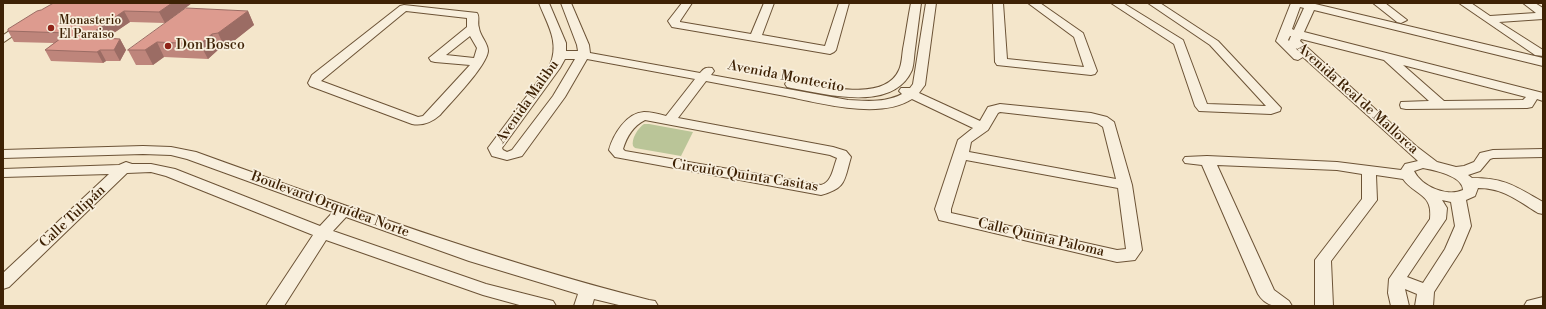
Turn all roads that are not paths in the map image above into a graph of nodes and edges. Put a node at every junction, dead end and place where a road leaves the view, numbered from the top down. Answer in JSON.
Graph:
{"nodes":[{"id":1,"x":475,"y":3,"type":"edge"},
{"id":2,"x":544,"y":3,"type":"edge"},
{"id":3,"x":566,"y":3,"type":"edge"},
{"id":4,"x":687,"y":3,"type":"edge"},
{"id":5,"x":769,"y":3,"type":"edge"},
{"id":6,"x":844,"y":3,"type":"edge"},
{"id":7,"x":916,"y":3,"type":"edge"},
{"id":8,"x":931,"y":3,"type":"edge"},
{"id":9,"x":998,"y":3,"type":"edge"},
{"id":10,"x":1033,"y":3,"type":"edge"},
{"id":11,"x":1116,"y":3,"type":"edge"},
{"id":12,"x":1154,"y":3,"type":"edge"},
{"id":13,"x":1327,"y":3,"type":"edge"},
{"id":14,"x":1378,"y":3,"type":"edge"},
{"id":15,"x":1464,"y":3,"type":"edge"},
{"id":16,"x":1528,"y":3,"type":"edge"},
{"id":17,"x":1302,"y":4,"type":"edge"},
{"id":18,"x":1543,"y":12,"type":"edge"},
{"id":19,"x":463,"y":13,"type":"junction"},
{"id":20,"x":1543,"y":16,"type":"edge"},
{"id":21,"x":1488,"y":19,"type":"junction"},
{"id":22,"x":1401,"y":20,"type":"junction"},
{"id":23,"x":21,"y":27,"type":"edge"},
{"id":24,"x":473,"y":28,"type":"junction"},
{"id":25,"x":1291,"y":33,"type":"junction"},
{"id":26,"x":755,"y":38,"type":"junction"},
{"id":27,"x":3,"y":39,"type":"edge"},
{"id":28,"x":561,"y":51,"type":"junction"},
{"id":29,"x":583,"y":52,"type":"junction"},
{"id":30,"x":1386,"y":57,"type":"junction"},
{"id":31,"x":1542,"y":57,"type":"edge"},
{"id":32,"x":478,"y":62,"type":"junction"},
{"id":33,"x":706,"y":73,"type":"junction"},
{"id":34,"x":896,"y":86,"type":"junction"},
{"id":35,"x":911,"y":95,"type":"junction"},
{"id":36,"x":1538,"y":96,"type":"edge"},
{"id":37,"x":1406,"y":105,"type":"dead end"},
{"id":38,"x":1441,"y":105,"type":"junction"},
{"id":39,"x":669,"y":120,"type":"junction"},
{"id":40,"x":983,"y":127,"type":"junction"},
{"id":41,"x":143,"y":150,"type":"junction"},
{"id":42,"x":1543,"y":153,"type":"edge"},
{"id":43,"x":3,"y":154,"type":"edge"},
{"id":44,"x":961,"y":155,"type":"junction"},
{"id":45,"x":1190,"y":160,"type":"dead end"},
{"id":46,"x":1207,"y":160,"type":"junction"},
{"id":47,"x":1432,"y":165,"type":"junction"},
{"id":48,"x":124,"y":168,"type":"junction"},
{"id":49,"x":1369,"y":170,"type":"junction"},
{"id":50,"x":1412,"y":170,"type":"junction"},
{"id":51,"x":1453,"y":172,"type":"junction"},
{"id":52,"x":3,"y":173,"type":"edge"},
{"id":53,"x":1468,"y":183,"type":"junction"},
{"id":54,"x":1125,"y":185,"type":"junction"},
{"id":55,"x":1428,"y":191,"type":"junction"},
{"id":56,"x":1458,"y":198,"type":"junction"},
{"id":57,"x":1543,"y":208,"type":"edge"},
{"id":58,"x":344,"y":210,"type":"junction"},
{"id":59,"x":322,"y":233,"type":"junction"},
{"id":60,"x":1397,"y":279,"type":"junction"},
{"id":61,"x":3,"y":282,"type":"edge"},
{"id":62,"x":585,"y":298,"type":"edge"},
{"id":63,"x":1425,"y":298,"type":"edge"},
{"id":64,"x":1543,"y":303,"type":"edge"},
{"id":65,"x":275,"y":306,"type":"edge"},
{"id":66,"x":547,"y":306,"type":"edge"},
{"id":67,"x":650,"y":306,"type":"edge"},
{"id":68,"x":1283,"y":306,"type":"edge"},
{"id":69,"x":1324,"y":306,"type":"edge"},
{"id":70,"x":1400,"y":306,"type":"edge"},
{"id":71,"x":1533,"y":306,"type":"edge"}],
"edges":[{"from":1,"to":19,"type":"street"},
{"from":2,"to":28,"type":"street","name":"Avenida Malibu"},
{"from":3,"to":29,"type":"street"},
{"from":4,"to":26,"type":"street"},
{"from":5,"to":26,"type":"street"},
{"from":6,"to":26,"type":"street"},
{"from":7,"to":34,"type":"street"},
{"from":8,"to":35,"type":"street"},
{"from":9,"to":10,"type":"street"},
{"from":11,"to":12,"type":"street"},
{"from":13,"to":22,"type":"street"},
{"from":14,"to":22,"type":"street"},
{"from":15,"to":21,"type":"street"},
{"from":16,"to":18,"type":"street"},
{"from":17,"to":25,"type":"street","name":"Avenida Real de Mallorca"},
{"from":17,"to":31,"type":"street"},
{"from":19,"to":24,"type":"street"},
{"from":19,"to":32,"type":"street"},
{"from":20,"to":21,"type":"street"},
{"from":21,"to":31,"type":"street"},
{"from":22,"to":31,"type":"street"},
{"from":23,"to":27,"type":"lane"},
{"from":24,"to":32,"type":"street"},
{"from":24,"to":32,"type":"street"},
{"from":25,"to":30,"type":"street"},
{"from":25,"to":47,"type":"street","name":"Avenida Real de Mallorca"},
{"from":25,"to":50,"type":"street","name":"Avenida Real de Mallorca"},
{"from":28,"to":29,"type":"street","name":"Avenida Montecito"},
{"from":28,"to":29,"type":"street","name":"Avenida Malibu"},
{"from":29,"to":33,"type":"street","name":"Avenida Montecito"},
{"from":30,"to":36,"type":"street"},
{"from":30,"to":38,"type":"street"},
{"from":33,"to":34,"type":"street","name":"Avenida Montecito"},
{"from":33,"to":35,"type":"street","name":"Avenida Montecito"},
{"from":33,"to":39,"type":"street"},
{"from":34,"to":35,"type":"street"},
{"from":35,"to":40,"type":"street"},
{"from":36,"to":38,"type":"street"},
{"from":37,"to":38,"type":"street"},
{"from":39,"to":39,"type":"street","name":"Circuito Quinta Casitas"},
{"from":40,"to":44,"type":"street","name":"Calle Quinta Paloma"},
{"from":40,"to":54,"type":"street","name":"Calle Quinta Paloma"},
{"from":41,"to":43,"type":"street","name":"Boulevard Orquídea Norte"},
{"from":41,"to":48,"type":"street","name":"Calle Tulipán"},
{"from":41,"to":58,"type":"street","name":"Boulevard Orquídea Norte"},
{"from":42,"to":51,"type":"street"},
{"from":44,"to":54,"type":"street"},
{"from":44,"to":54,"type":"street","name":"Calle Quinta Paloma"},
{"from":45,"to":46,"type":"street"},
{"from":46,"to":49,"type":"street"},
{"from":46,"to":68,"type":"street"},
{"from":47,"to":50,"type":"street"},
{"from":47,"to":51,"type":"street"},
{"from":48,"to":52,"type":"street","name":"Boulevard Orquídea Norte"},
{"from":48,"to":59,"type":"street","name":"Boulevard Orquídea Norte"},
{"from":48,"to":61,"type":"street","name":"Calle Tulipán"},
{"from":49,"to":50,"type":"street"},
{"from":49,"to":69,"type":"street"},
{"from":50,"to":55,"type":"street"},
{"from":51,"to":53,"type":"street"},
{"from":53,"to":56,"type":"street"},
{"from":53,"to":57,"type":"street"},
{"from":55,"to":56,"type":"street"},
{"from":55,"to":60,"type":"street"},
{"from":56,"to":63,"type":"street"},
{"from":58,"to":59,"type":"street"},
{"from":58,"to":62,"type":"street","name":"Boulevard Orquídea Norte"},
{"from":59,"to":65,"type":"street"},
{"from":59,"to":66,"type":"street","name":"Boulevard Orquídea Norte"},
{"from":60,"to":63,"type":"street"},
{"from":60,"to":70,"type":"street"},
{"from":62,"to":67,"type":"street","name":"Boulevard Orquídea Norte"},
{"from":64,"to":71,"type":"street"}]}
